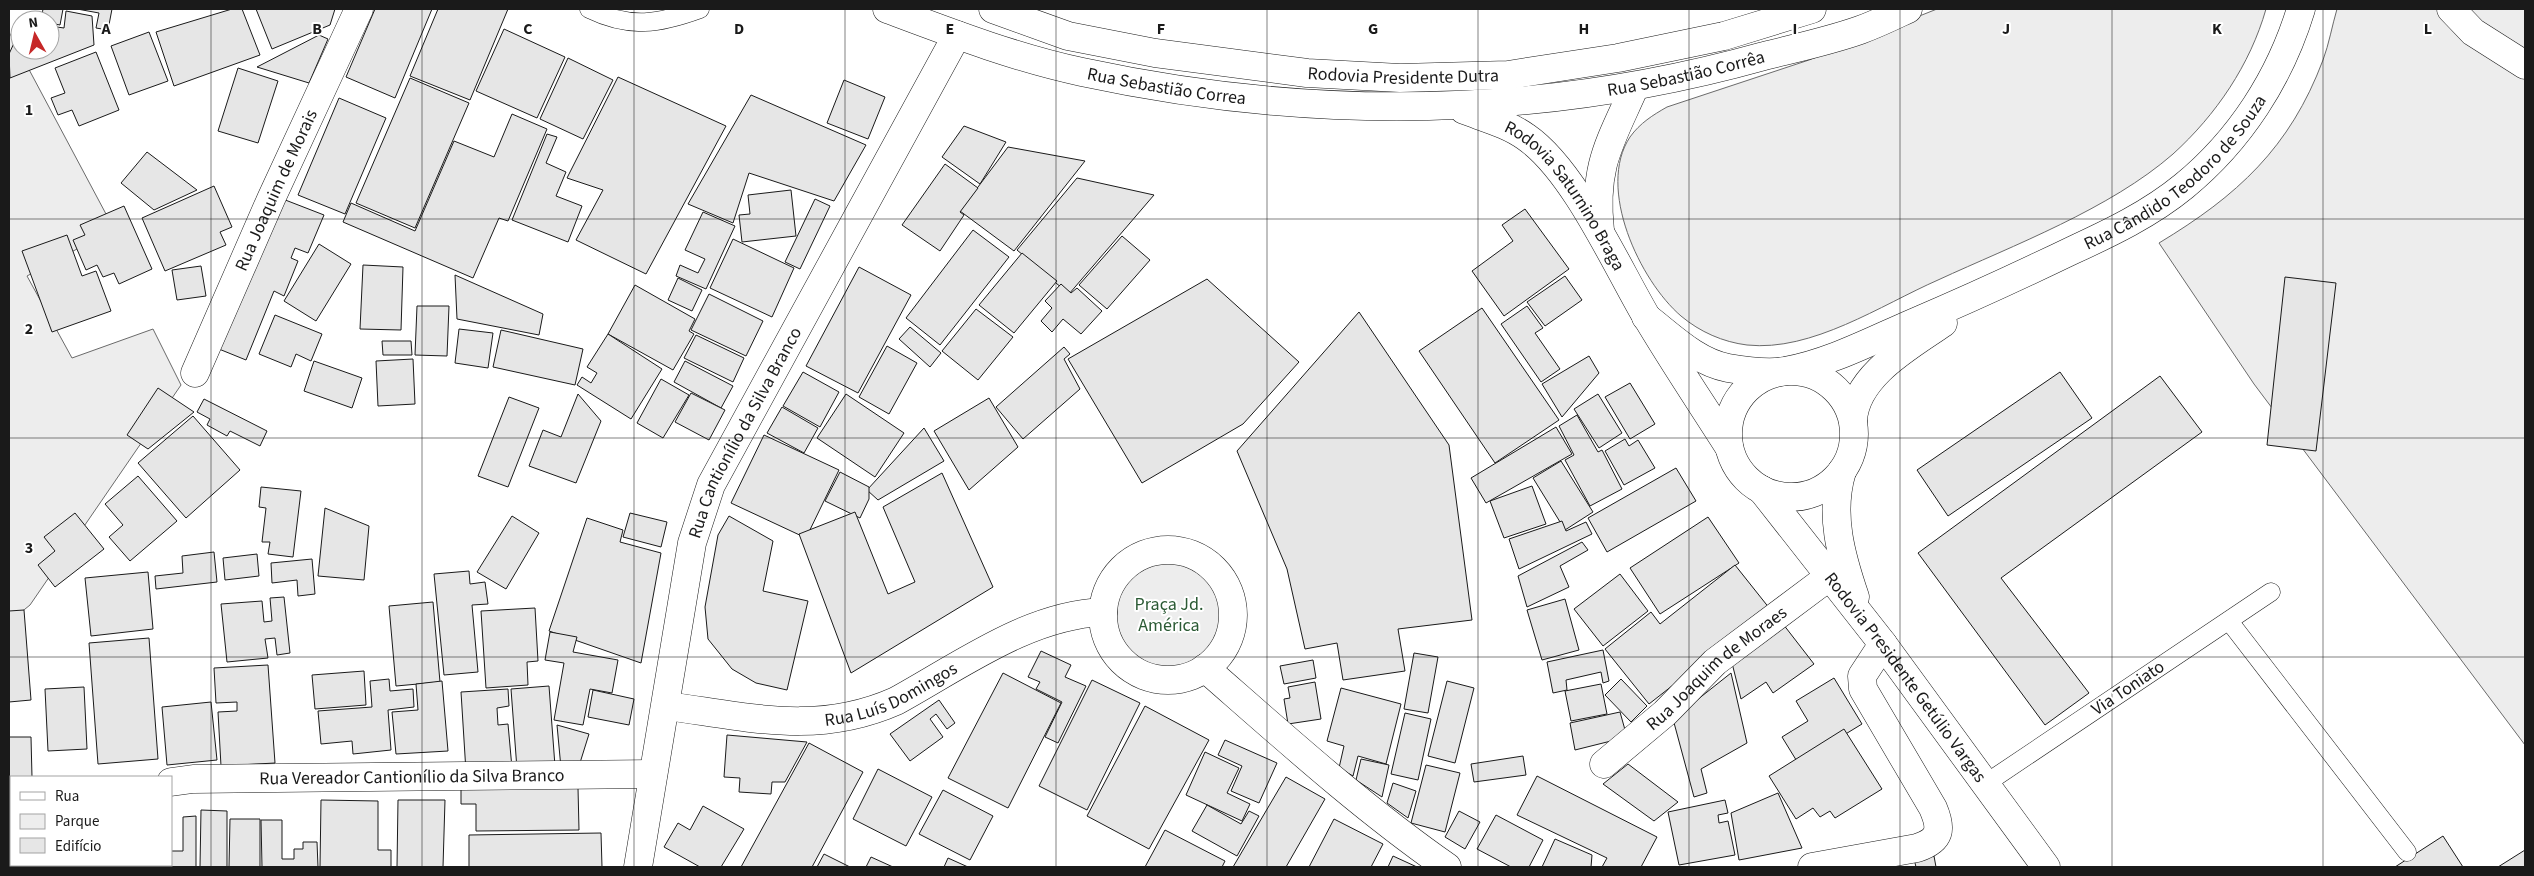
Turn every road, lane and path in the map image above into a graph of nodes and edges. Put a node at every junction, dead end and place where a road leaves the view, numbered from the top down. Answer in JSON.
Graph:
{"nodes":[{"id":1,"x":359,"y":9,"type":"edge"},
{"id":2,"x":589,"y":9,"type":"edge"},
{"id":3,"x":700,"y":9,"type":"edge"},
{"id":4,"x":887,"y":9,"type":"edge"},
{"id":5,"x":994,"y":9,"type":"edge"},
{"id":6,"x":1812,"y":9,"type":"edge"},
{"id":7,"x":1908,"y":9,"type":"edge"},
{"id":8,"x":2302,"y":9,"type":"edge"},
{"id":9,"x":2451,"y":9,"type":"edge"},
{"id":10,"x":957,"y":35,"type":"junction"},
{"id":11,"x":2525,"y":65,"type":"edge"},
{"id":12,"x":1635,"y":86,"type":"junction"},
{"id":13,"x":1455,"y":106,"type":"junction"},
{"id":14,"x":1601,"y":235,"type":"junction"},
{"id":15,"x":1996,"y":287,"type":"junction"},
{"id":16,"x":1646,"y":316,"type":"junction"},
{"id":17,"x":1783,"y":372,"type":"junction"},
{"id":18,"x":195,"y":373,"type":"dead end"},
{"id":19,"x":1853,"y":420,"type":"junction"},
{"id":20,"x":1729,"y":447,"type":"junction"},
{"id":21,"x":1842,"y":471,"type":"junction"},
{"id":22,"x":1762,"y":490,"type":"junction"},
{"id":23,"x":1830,"y":576,"type":"junction"},
{"id":24,"x":2271,"y":592,"type":"dead end"},
{"id":25,"x":1103,"y":612,"type":"junction"},
{"id":26,"x":1861,"y":615,"type":"junction"},
{"id":27,"x":2229,"y":621,"type":"junction"},
{"id":28,"x":1883,"y":644,"type":"junction"},
{"id":29,"x":1205,"y":668,"type":"junction"},
{"id":30,"x":667,"y":706,"type":"junction"},
{"id":31,"x":1604,"y":764,"type":"dead end"},
{"id":32,"x":653,"y":774,"type":"junction"},
{"id":33,"x":172,"y":782,"type":"edge"},
{"id":34,"x":1985,"y":784,"type":"junction"},
{"id":35,"x":2406,"y":852,"type":"dead end"},
{"id":36,"x":645,"y":863,"type":"edge"},
{"id":37,"x":1446,"y":867,"type":"edge"},
{"id":38,"x":1812,"y":867,"type":"edge"},
{"id":39,"x":2046,"y":867,"type":"edge"}],
"edges":[{"from":1,"to":18,"type":"main road","name":"Rua Joaquim de Morais"},
{"from":2,"to":3,"type":"lane"},
{"from":4,"to":10,"type":"main road","name":"Rua Sebastião Correa"},
{"from":5,"to":6,"type":"main road","name":"Rodovia Presidente Dutra"},
{"from":7,"to":12,"type":"main road","name":"Rua Sebastião Corrêa"},
{"from":8,"to":15,"type":"main road","name":"Rua Cândido Teodoro de Souza"},
{"from":9,"to":11,"type":"main road"},
{"from":10,"to":13,"type":"main road","name":"Rua Sebastião Correa"},
{"from":10,"to":30,"type":"main road","name":"Rua Cantionílio da Silva Branco"},
{"from":12,"to":13,"type":"main road","name":"Rua Sebastião Corrêa"},
{"from":12,"to":14,"type":"main road"},
{"from":13,"to":14,"type":"main road","name":"Rodovia Saturnino Braga"},
{"from":14,"to":16,"type":"main road","name":"Rodovia Saturnino Braga"},
{"from":15,"to":17,"type":"main road","name":"Rua Cândido Teodoro de Souza"},
{"from":15,"to":19,"type":"main road","name":"Rua Cândido Teodoro de Souza"},
{"from":16,"to":17,"type":"main road","name":"Rodovia Saturnino Braga"},
{"from":16,"to":20,"type":"main road","name":"Rodovia Saturnino Braga"},
{"from":17,"to":19,"type":"main road"},
{"from":17,"to":20,"type":"main road"},
{"from":19,"to":21,"type":"main road"},
{"from":20,"to":22,"type":"main road"},
{"from":21,"to":22,"type":"main road"},
{"from":21,"to":26,"type":"main road"},
{"from":22,"to":23,"type":"main road","name":"Rodovia Presidente Getúlio Vargas"},
{"from":23,"to":26,"type":"main road","name":"Rodovia Presidente Getúlio Vargas"},
{"from":23,"to":31,"type":"main road","name":"Rua Joaquim de Moraes"},
{"from":24,"to":27,"type":"lane","name":"Via Toniato"},
{"from":25,"to":29,"type":"main road"},
{"from":25,"to":29,"type":"main road"},
{"from":25,"to":30,"type":"main road","name":"Rua Luís Domingos"},
{"from":26,"to":28,"type":"main road","name":"Rodovia Presidente Getúlio Vargas"},
{"from":27,"to":34,"type":"lane","name":"Via Toniato"},
{"from":27,"to":35,"type":"lane"},
{"from":28,"to":34,"type":"main road","name":"Rodovia Presidente Getúlio Vargas"},
{"from":28,"to":38,"type":"main road"},
{"from":29,"to":37,"type":"main road"},
{"from":30,"to":32,"type":"main road","name":"Rua Cantionílio da Silva Branco"},
{"from":32,"to":33,"type":"main road","name":"Rua Vereador Cantionílio da Silva Branco"},
{"from":32,"to":36,"type":"main road","name":"Rua Cantionílio da Silva Branco"},
{"from":34,"to":39,"type":"main road","name":"Rodovia Presidente Getúlio Vargas"}]}
